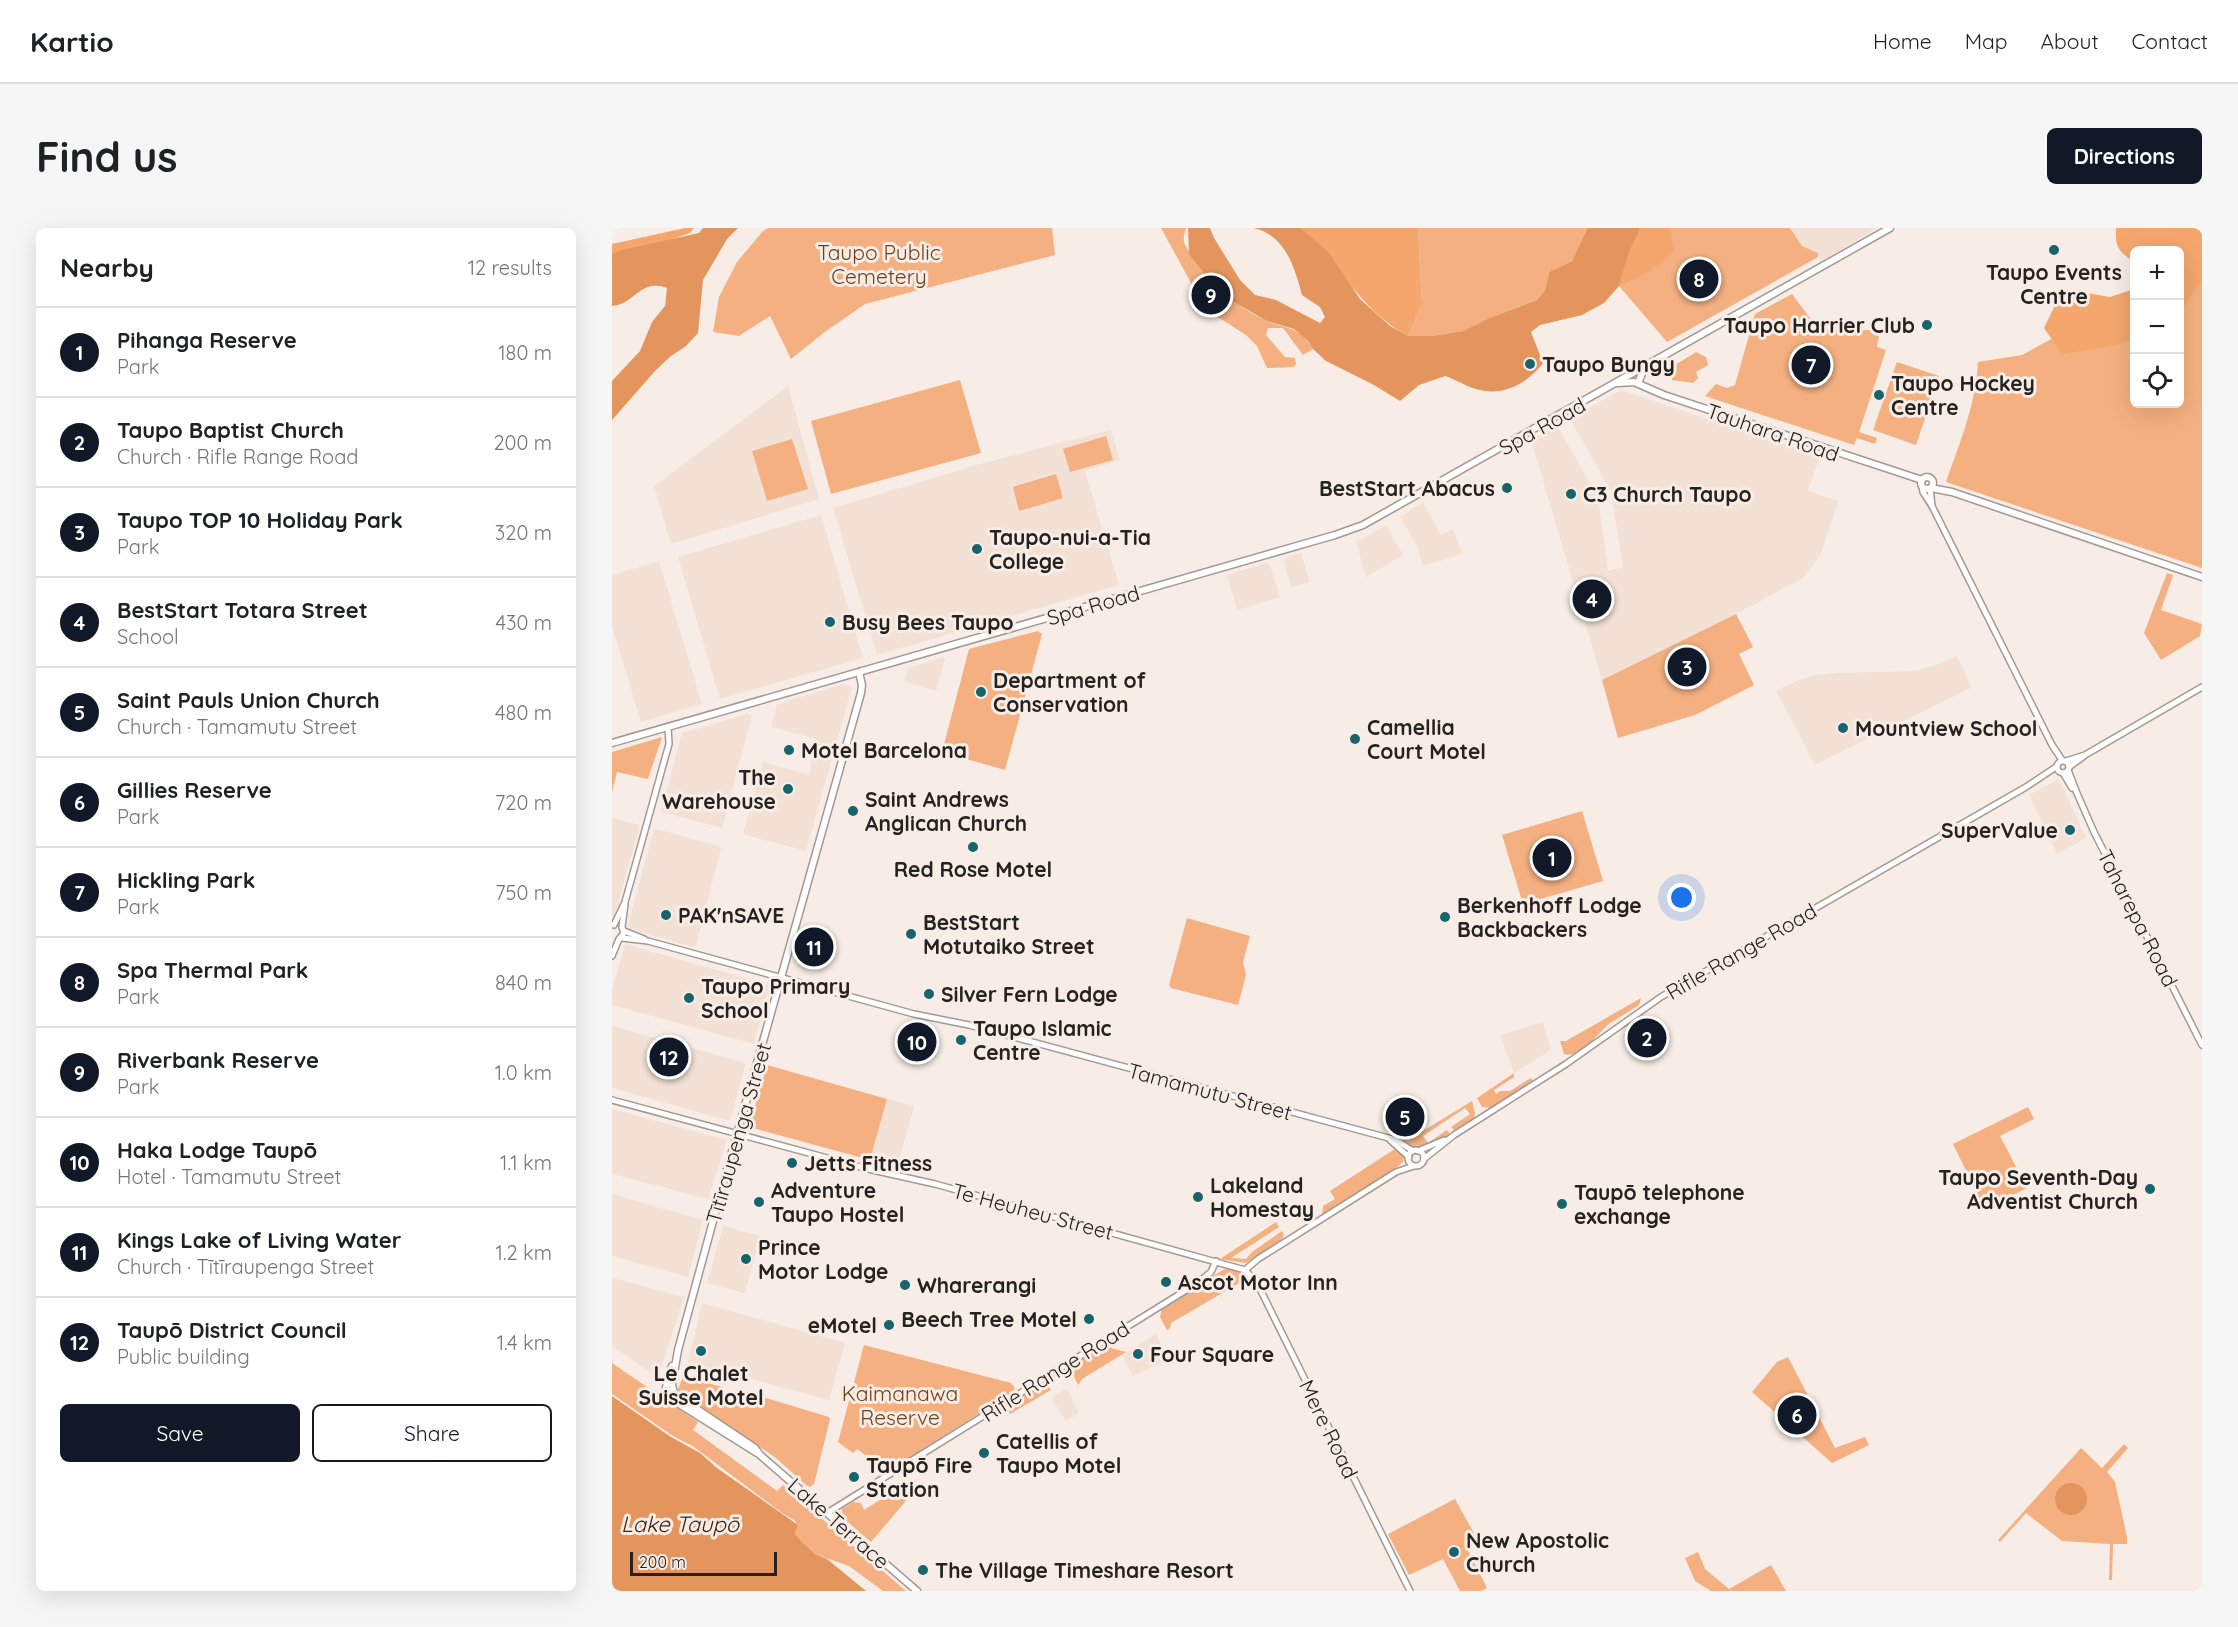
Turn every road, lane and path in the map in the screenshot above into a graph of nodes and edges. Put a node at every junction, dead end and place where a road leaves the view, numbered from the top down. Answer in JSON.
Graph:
{"nodes":[{"id":1,"x":1890,"y":228,"type":"edge"},
{"id":2,"x":1649,"y":364,"type":"junction"},
{"id":3,"x":1618,"y":383,"type":"junction"},
{"id":4,"x":1638,"y":383,"type":"junction"},
{"id":5,"x":1922,"y":484,"type":"junction"},
{"id":6,"x":1931,"y":486,"type":"junction"},
{"id":7,"x":1932,"y":506,"type":"junction"},
{"id":8,"x":2202,"y":576,"type":"edge"},
{"id":9,"x":859,"y":672,"type":"junction"},
{"id":10,"x":2202,"y":687,"type":"edge"},
{"id":11,"x":668,"y":727,"type":"junction"},
{"id":12,"x":612,"y":743,"type":"edge"},
{"id":13,"x":2063,"y":767,"type":"junction"},
{"id":14,"x":625,"y":902,"type":"junction"},
{"id":15,"x":613,"y":926,"type":"edge"},
{"id":16,"x":623,"y":929,"type":"junction"},
{"id":17,"x":612,"y":938,"type":"edge"},
{"id":18,"x":620,"y":938,"type":"junction"},
{"id":19,"x":648,"y":941,"type":"junction"},
{"id":20,"x":612,"y":956,"type":"edge"},
{"id":21,"x":781,"y":977,"type":"junction"},
{"id":22,"x":2202,"y":1045,"type":"edge"},
{"id":23,"x":612,"y":1100,"type":"edge"},
{"id":24,"x":737,"y":1134,"type":"junction"},
{"id":25,"x":1389,"y":1139,"type":"junction"},
{"id":26,"x":1449,"y":1139,"type":"junction"},
{"id":27,"x":1416,"y":1151,"type":"junction"},
{"id":28,"x":1409,"y":1158,"type":"junction"},
{"id":29,"x":1424,"y":1159,"type":"junction"},
{"id":30,"x":1414,"y":1166,"type":"junction"},
{"id":31,"x":1396,"y":1172,"type":"junction"},
{"id":32,"x":1216,"y":1261,"type":"junction"},
{"id":33,"x":1245,"y":1270,"type":"junction"},
{"id":34,"x":678,"y":1350,"type":"junction"},
{"id":35,"x":672,"y":1379,"type":"joint"},
{"id":36,"x":666,"y":1390,"type":"joint"},
{"id":37,"x":760,"y":1455,"type":"junction"},
{"id":38,"x":827,"y":1513,"type":"junction"},
{"id":39,"x":917,"y":1591,"type":"edge"},
{"id":40,"x":1410,"y":1591,"type":"edge"}],
"edges":[{"from":1,"to":2,"type":"main road","name":"Spa Road"},
{"from":2,"to":3,"type":"main road","name":"Spa Road"},
{"from":2,"to":4,"type":"main road"},
{"from":3,"to":4,"type":"main road","name":"Spa Road"},
{"from":3,"to":9,"type":"main road","name":"Spa Road"},
{"from":4,"to":5,"type":"main road","name":"Tauhara Road"},
{"from":5,"to":6,"type":"main road"},
{"from":5,"to":6,"type":"main road"},
{"from":5,"to":7,"type":"street","name":"Taharepa Road"},
{"from":6,"to":7,"type":"street","name":"Taharepa Road"},
{"from":6,"to":8,"type":"main road"},
{"from":7,"to":13,"type":"street","name":"Taharepa Road"},
{"from":9,"to":11,"type":"main road","name":"Spa Road"},
{"from":9,"to":21,"type":"main road","name":"Tītīraupenga Street"},
{"from":10,"to":13,"type":"street","name":"Rifle Range Road"},
{"from":11,"to":12,"type":"main road","name":"Spa Road"},
{"from":11,"to":14,"type":"street"},
{"from":13,"to":22,"type":"street","name":"Taharepa Road"},
{"from":13,"to":26,"type":"street","name":"Rifle Range Road"},
{"from":14,"to":15,"type":"street"},
{"from":14,"to":16,"type":"street"},
{"from":15,"to":16,"type":"street","name":"Tamamutu Street"},
{"from":16,"to":18,"type":"street"},
{"from":16,"to":19,"type":"street","name":"Tamamutu Street"},
{"from":17,"to":18,"type":"street","name":"Tamamutu Street"},
{"from":18,"to":19,"type":"street","name":"Tamamutu Street"},
{"from":18,"to":20,"type":"street"},
{"from":19,"to":21,"type":"street","name":"Tamamutu Street"},
{"from":21,"to":24,"type":"main road","name":"Tītīraupenga Street"},
{"from":21,"to":25,"type":"street","name":"Tamamutu Street"},
{"from":23,"to":24,"type":"street","name":"Te Heuheu Street"},
{"from":24,"to":32,"type":"street","name":"Te Heuheu Street"},
{"from":24,"to":34,"type":"main road","name":"Tītīraupenga Street"},
{"from":25,"to":27,"type":"street","name":"Tamamutu Street"},
{"from":25,"to":28,"type":"street","name":"Tamamutu Street"},
{"from":26,"to":27,"type":"street","name":"Rifle Range Road"},
{"from":26,"to":29,"type":"street","name":"Rifle Range Road"},
{"from":27,"to":28,"type":"street","name":"Rifle Range Road"},
{"from":27,"to":29,"type":"street"},
{"from":28,"to":30,"type":"street"},
{"from":28,"to":31,"type":"street","name":"Rifle Range Road"},
{"from":29,"to":30,"type":"street","name":"Rifle Range Road"},
{"from":30,"to":31,"type":"street","name":"Rifle Range Road"},
{"from":31,"to":33,"type":"street","name":"Rifle Range Road"},
{"from":32,"to":33,"type":"street","name":"Te Heuheu Street"},
{"from":32,"to":38,"type":"street","name":"Rifle Range Road"},
{"from":33,"to":40,"type":"street","name":"Mere Road"},
{"from":34,"to":35,"type":"main road","name":"Tītīraupenga Street"},
{"from":34,"to":36,"type":"main road","name":"Tītīraupenga Street"},
{"from":35,"to":37,"type":"main road","name":"Lake Terrace"},
{"from":36,"to":37,"type":"main road","name":"Lake Terrace"},
{"from":37,"to":38,"type":"main road","name":"Lake Terrace"},
{"from":38,"to":39,"type":"main road","name":"Lake Terrace"}]}
